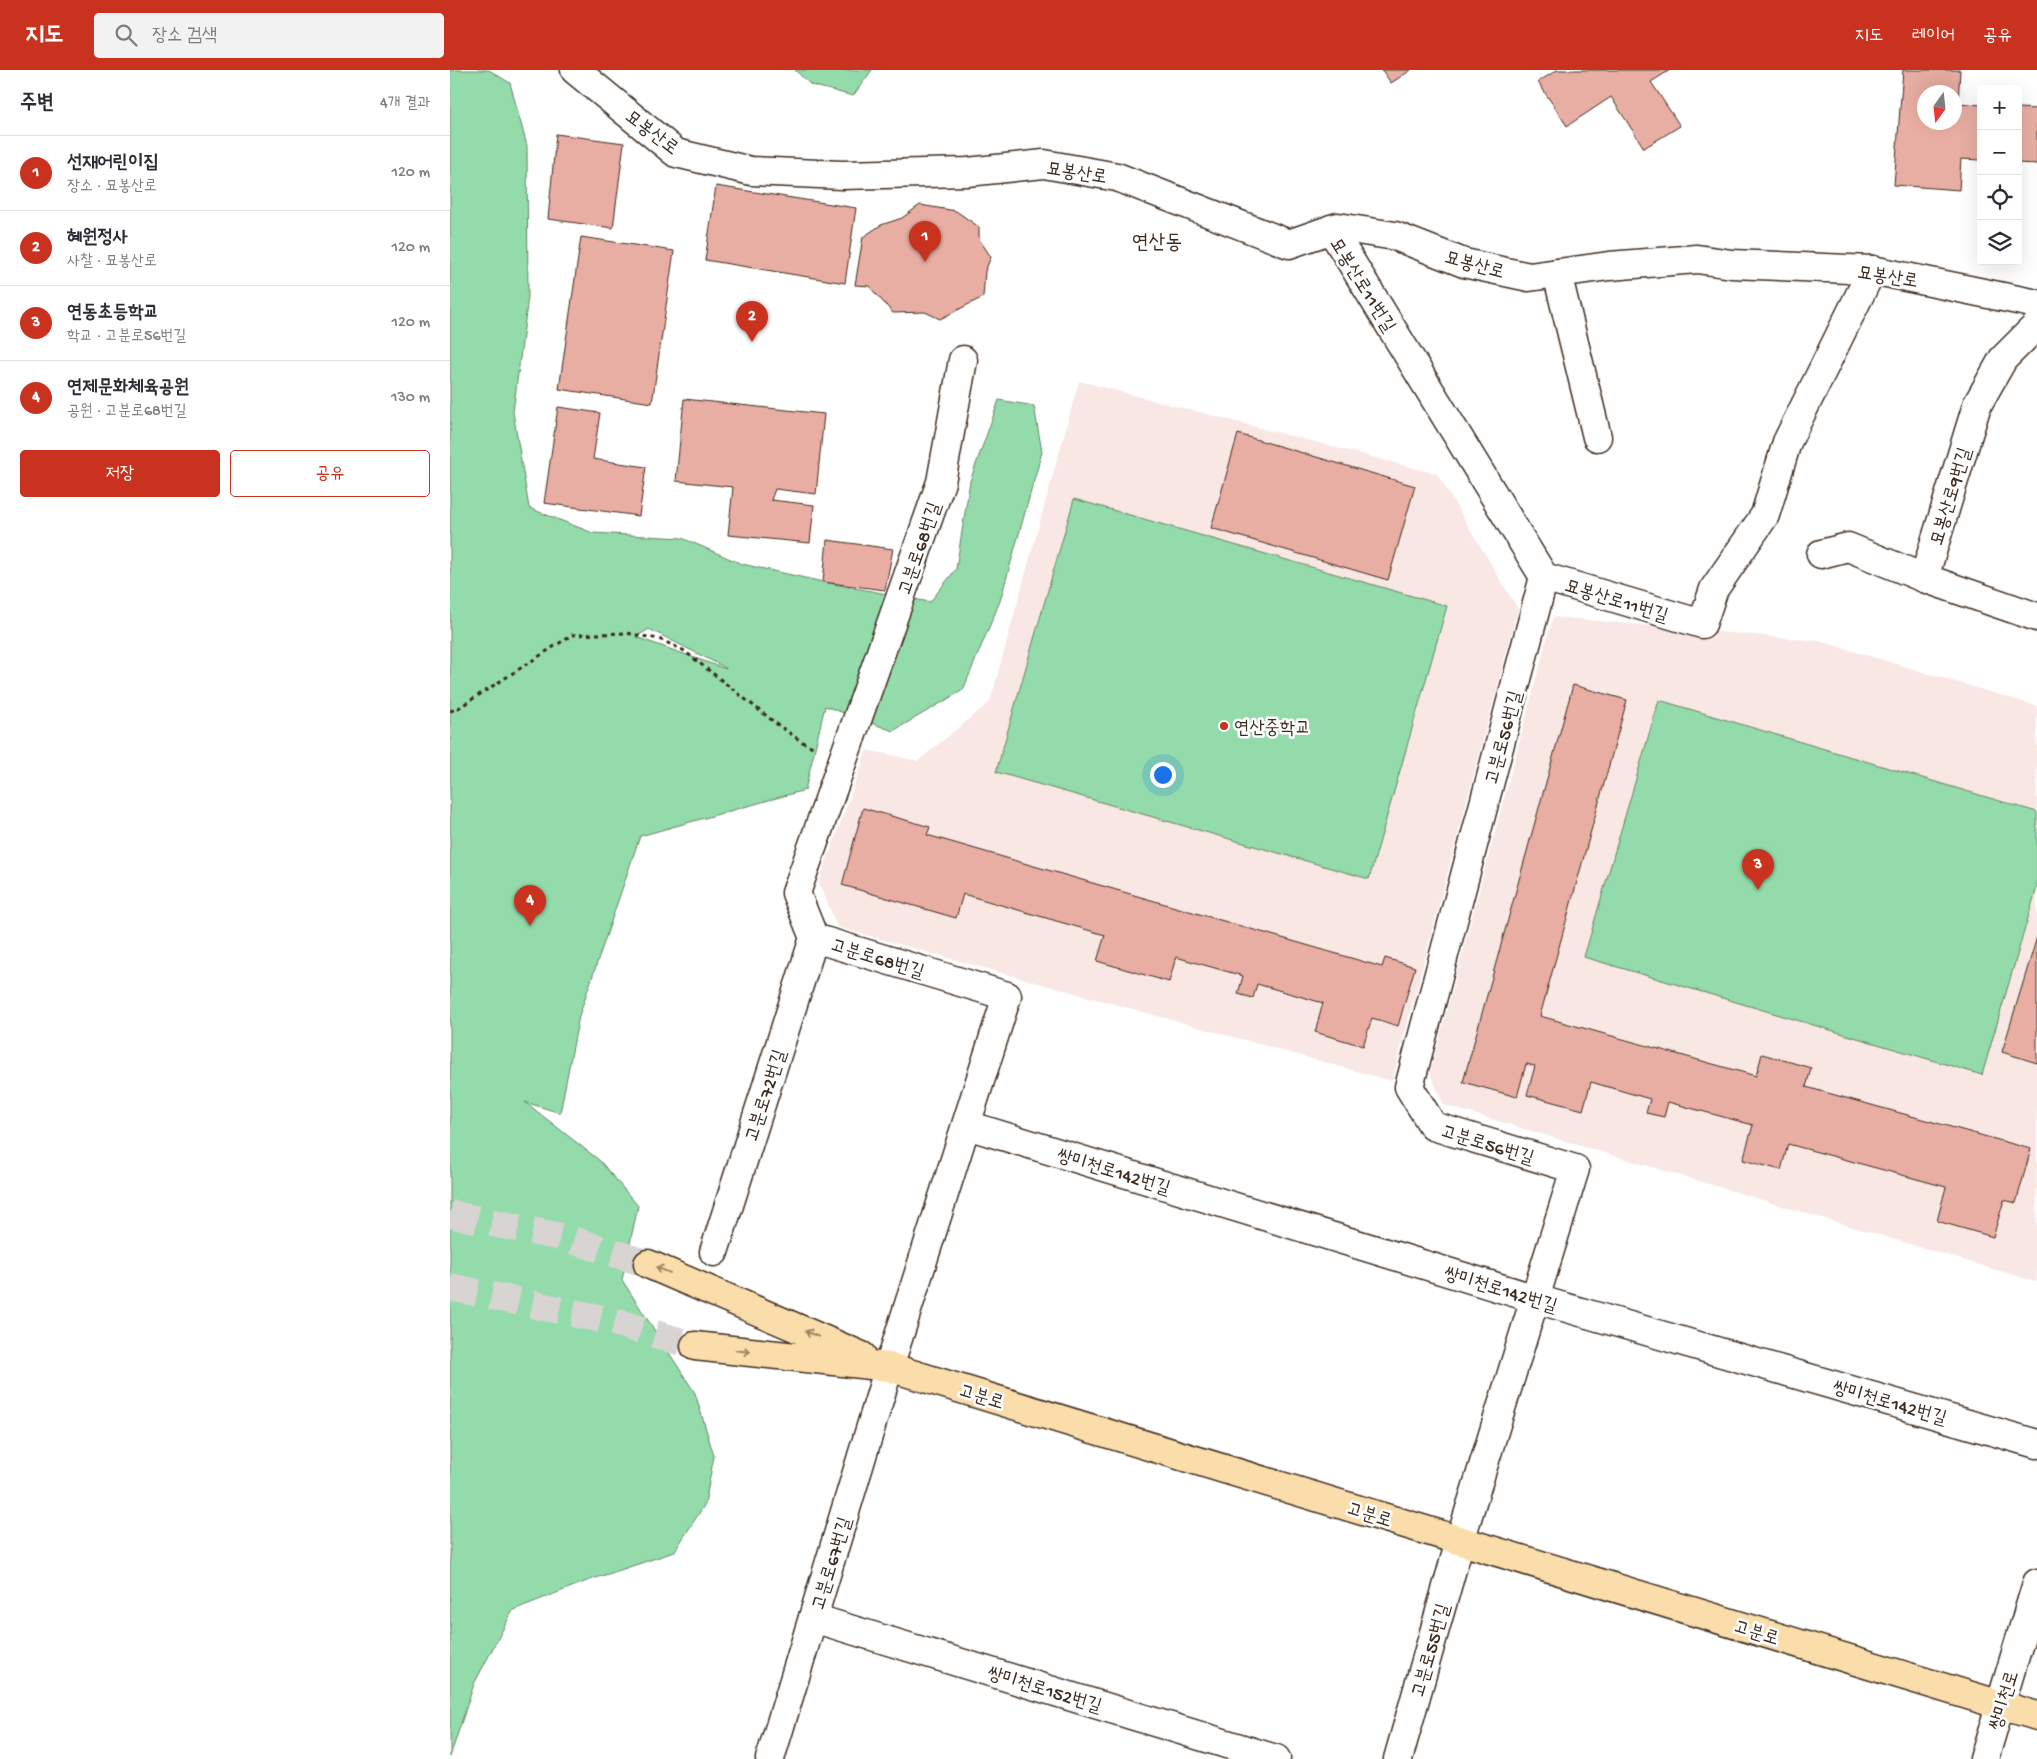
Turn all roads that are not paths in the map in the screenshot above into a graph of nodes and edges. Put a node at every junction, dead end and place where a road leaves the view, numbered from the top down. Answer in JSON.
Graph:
{"nodes":[{"id":1,"x":575,"y":70,"type":"edge"},
{"id":2,"x":1331,"y":229,"type":"junction"},
{"id":3,"x":1872,"y":270,"type":"junction"},
{"id":4,"x":1557,"y":273,"type":"junction"},
{"id":5,"x":2037,"y":304,"type":"edge"},
{"id":6,"x":2037,"y":325,"type":"edge"},
{"id":7,"x":963,"y":360,"type":"dead end"},
{"id":8,"x":1597,"y":437,"type":"dead end"},
{"id":9,"x":1821,"y":554,"type":"dead end"},
{"id":10,"x":1544,"y":577,"type":"junction"},
{"id":11,"x":1924,"y":578,"type":"junction"},
{"id":12,"x":2037,"y":617,"type":"edge"},
{"id":13,"x":814,"y":938,"type":"junction"},
{"id":14,"x":967,"y":1125,"type":"junction"},
{"id":15,"x":714,"y":1252,"type":"dead end"},
{"id":16,"x":648,"y":1264,"type":"tunnel mouth"},
{"id":17,"x":1536,"y":1299,"type":"junction"},
{"id":18,"x":695,"y":1346,"type":"tunnel mouth"},
{"id":19,"x":889,"y":1367,"type":"junction"},
{"id":20,"x":2037,"y":1444,"type":"edge"},
{"id":21,"x":1460,"y":1541,"type":"junction"},
{"id":22,"x":2037,"y":1583,"type":"edge"},
{"id":23,"x":813,"y":1618,"type":"junction"},
{"id":24,"x":2001,"y":1706,"type":"junction"},
{"id":25,"x":2037,"y":1716,"type":"edge"},
{"id":26,"x":770,"y":1759,"type":"edge"},
{"id":27,"x":1276,"y":1759,"type":"edge"},
{"id":28,"x":1398,"y":1759,"type":"edge"},
{"id":29,"x":1984,"y":1759,"type":"edge"}],
"edges":[{"from":1,"to":2,"type":"street","name":"묘봉산로"},
{"from":2,"to":4,"type":"street","name":"묘봉산로"},
{"from":2,"to":10,"type":"street","name":"묘봉산로11번길"},
{"from":3,"to":4,"type":"street","name":"묘봉산로"},
{"from":3,"to":5,"type":"street","name":"묘봉산로"},
{"from":3,"to":10,"type":"street","name":"묘봉산로11번길"},
{"from":4,"to":8,"type":"street"},
{"from":6,"to":11,"type":"street","name":"묘봉산로9번길"},
{"from":7,"to":13,"type":"street","name":"고분로68번길"},
{"from":9,"to":11,"type":"street"},
{"from":10,"to":17,"type":"street","name":"고분로56번길"},
{"from":11,"to":12,"type":"street"},
{"from":13,"to":14,"type":"street","name":"고분로68번길"},
{"from":13,"to":15,"type":"street","name":"고분로72번길"},
{"from":14,"to":17,"type":"street","name":"쌍미천로142번길"},
{"from":14,"to":19,"type":"street","name":"고분로68번길"},
{"from":19,"to":16,"type":"main road","one_way":true},
{"from":17,"to":20,"type":"street","name":"쌍미천로142번길"},
{"from":17,"to":21,"type":"street","name":"고분로56번길"},
{"from":18,"to":19,"type":"main road","name":"고분로","one_way":true},
{"from":19,"to":21,"type":"main road","name":"고분로"},
{"from":19,"to":23,"type":"street","name":"고분로67번길"},
{"from":21,"to":24,"type":"main road","name":"고분로"},
{"from":21,"to":28,"type":"street","name":"고분로55번길"},
{"from":22,"to":24,"type":"street","name":"쌍미천로"},
{"from":23,"to":26,"type":"street","name":"고분로67번길"},
{"from":23,"to":27,"type":"street","name":"쌍미천로152번길"},
{"from":24,"to":25,"type":"main road","name":"고분로"},
{"from":24,"to":29,"type":"street","name":"쌍미천로"}]}
